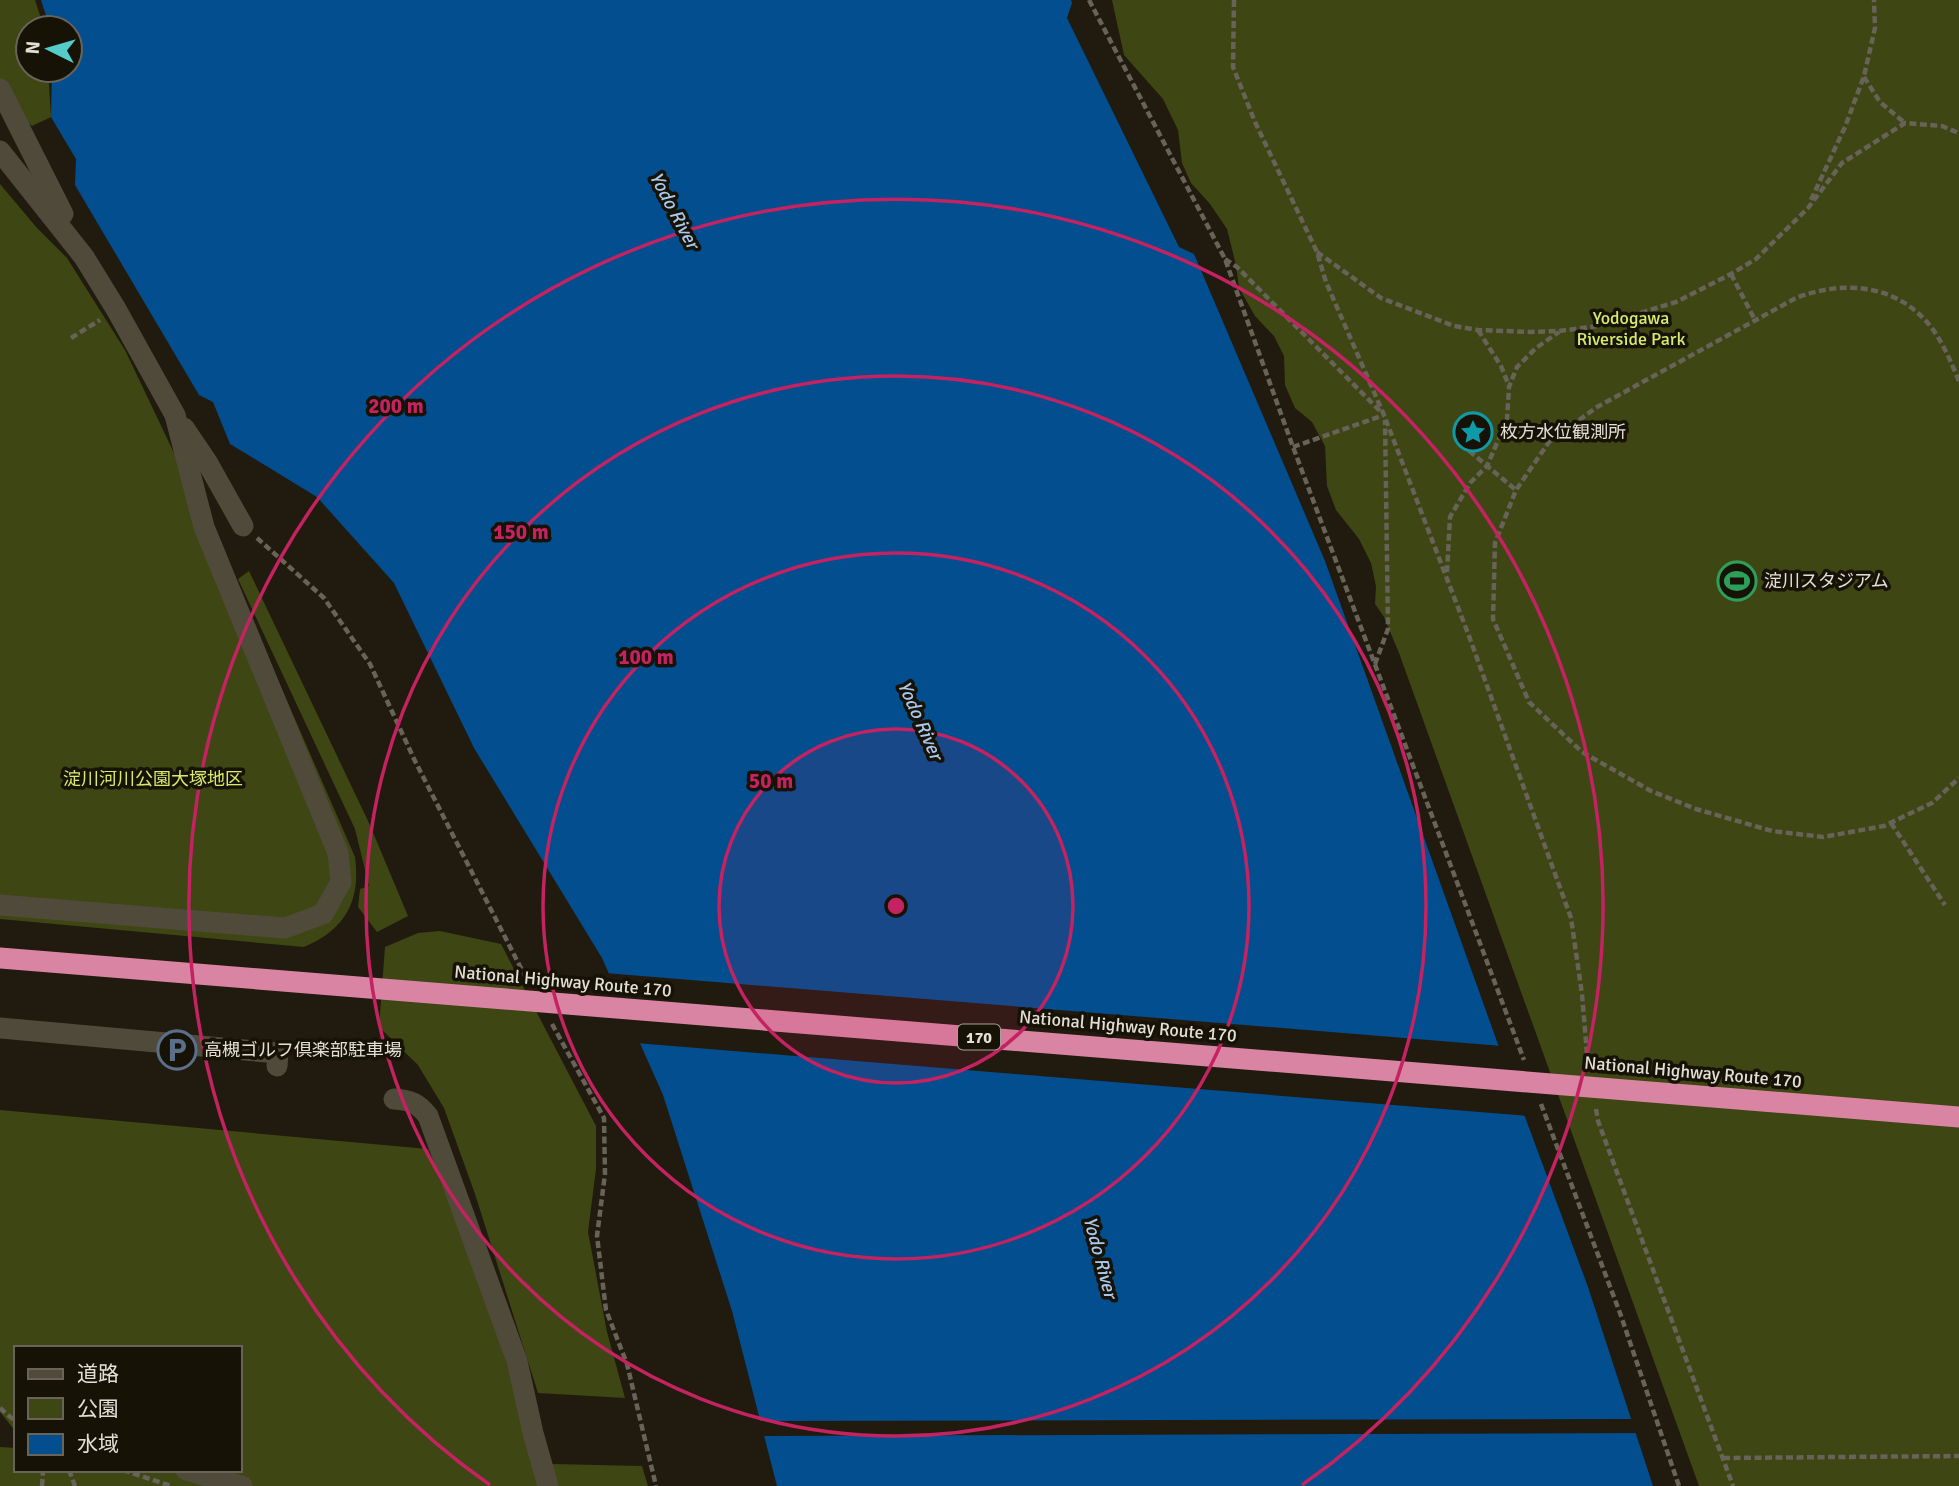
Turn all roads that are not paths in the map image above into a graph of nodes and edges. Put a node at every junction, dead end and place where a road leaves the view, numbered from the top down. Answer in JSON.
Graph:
{"nodes":[{"id":1,"x":0,"y":89,"type":"edge"},
{"id":2,"x":0,"y":150,"type":"edge"},
{"id":3,"x":84,"y":257,"type":"junction"},
{"id":4,"x":175,"y":415,"type":"junction"},
{"id":5,"x":243,"y":526,"type":"dead end"},
{"id":6,"x":0,"y":905,"type":"edge"},
{"id":7,"x":0,"y":958,"type":"edge"},
{"id":8,"x":0,"y":1028,"type":"edge"},
{"id":9,"x":276,"y":1066,"type":"dead end"},
{"id":10,"x":394,"y":1099,"type":"dead end"},
{"id":11,"x":1959,"y":1117,"type":"edge"},
{"id":12,"x":193,"y":1472,"type":"edge"},
{"id":13,"x":242,"y":1486,"type":"edge"},
{"id":14,"x":548,"y":1486,"type":"edge"}],
"edges":[{"from":1,"to":3,"type":"lane"},
{"from":2,"to":3,"type":"lane"},
{"from":3,"to":4,"type":"lane"},
{"from":4,"to":5,"type":"lane"},
{"from":4,"to":6,"type":"lane"},
{"from":7,"to":11,"type":"highway","name":"National Highway Route 170","number":"170"},
{"from":8,"to":9,"type":"lane"},
{"from":10,"to":14,"type":"lane"},
{"from":12,"to":13,"type":"lane"}]}
